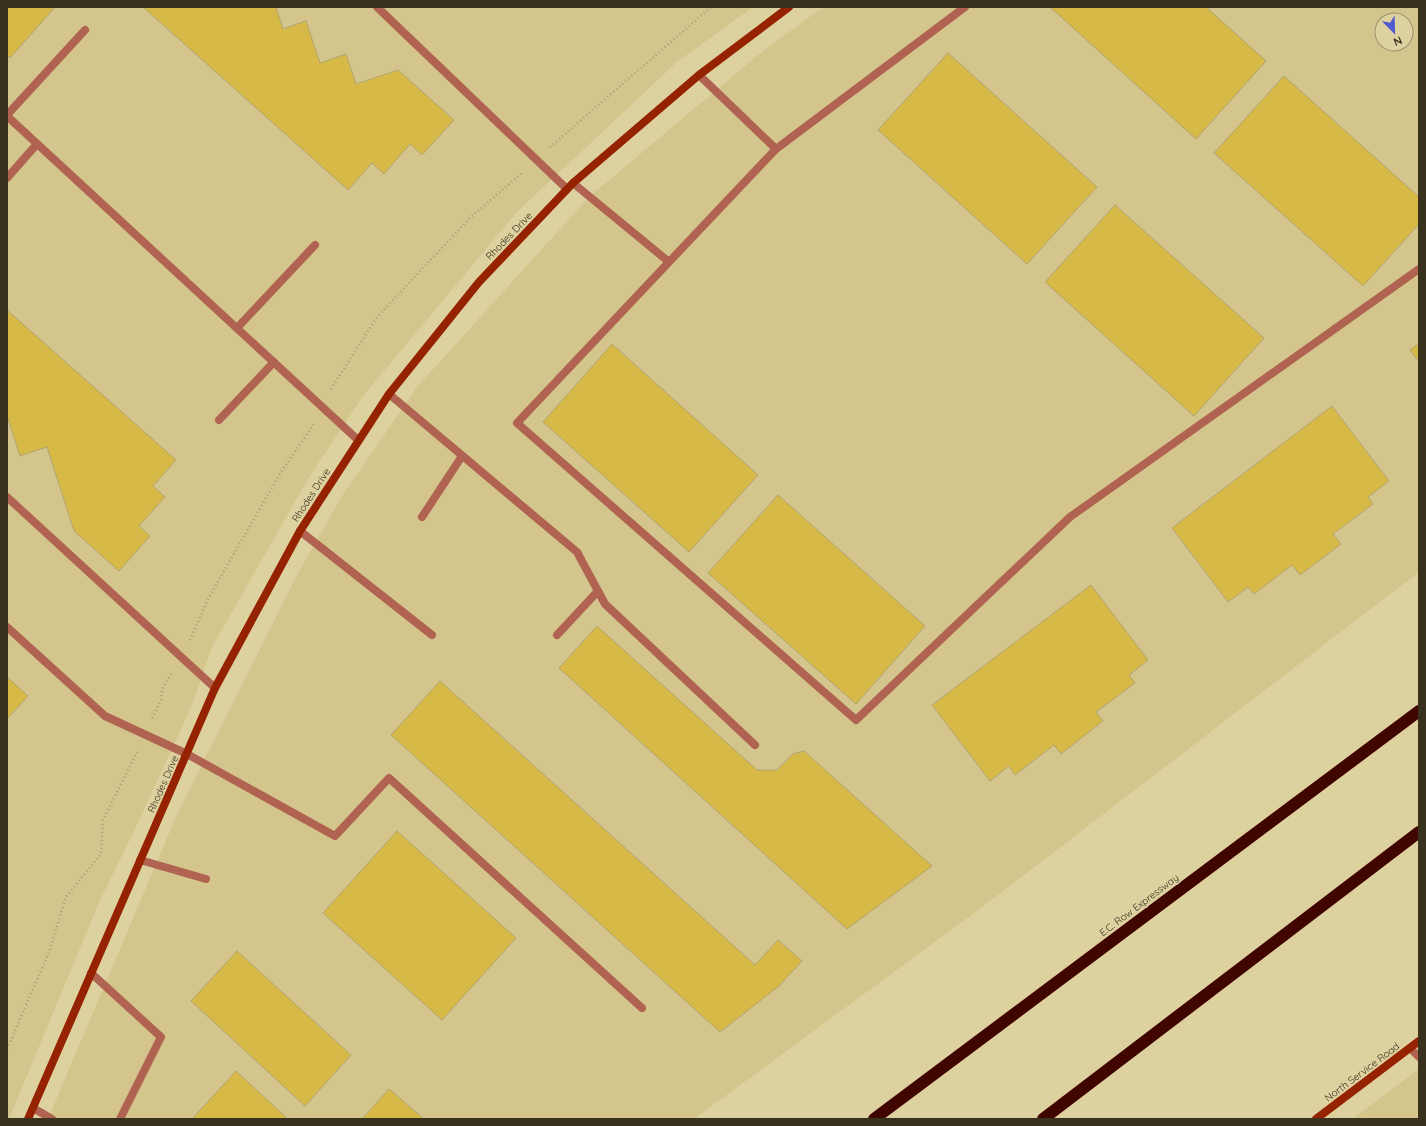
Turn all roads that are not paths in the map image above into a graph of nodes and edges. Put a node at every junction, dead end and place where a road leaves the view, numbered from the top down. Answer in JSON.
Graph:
{"nodes":[{"id":1,"x":377,"y":7,"type":"edge"},
{"id":2,"x":789,"y":7,"type":"edge"},
{"id":3,"x":965,"y":7,"type":"edge"},
{"id":4,"x":85,"y":30,"type":"dead end"},
{"id":5,"x":699,"y":75,"type":"junction"},
{"id":6,"x":7,"y":116,"type":"edge"},
{"id":7,"x":37,"y":144,"type":"junction"},
{"id":8,"x":776,"y":149,"type":"junction"},
{"id":9,"x":7,"y":178,"type":"edge"},
{"id":10,"x":570,"y":186,"type":"junction"},
{"id":11,"x":315,"y":245,"type":"dead end"},
{"id":12,"x":669,"y":262,"type":"junction"},
{"id":13,"x":1419,"y":269,"type":"edge"},
{"id":14,"x":237,"y":328,"type":"junction"},
{"id":15,"x":274,"y":362,"type":"junction"},
{"id":16,"x":389,"y":394,"type":"junction"},
{"id":17,"x":219,"y":420,"type":"dead end"},
{"id":18,"x":358,"y":440,"type":"junction"},
{"id":19,"x":462,"y":456,"type":"junction"},
{"id":20,"x":7,"y":497,"type":"edge"},
{"id":21,"x":422,"y":517,"type":"dead end"},
{"id":22,"x":300,"y":531,"type":"junction"},
{"id":23,"x":598,"y":591,"type":"junction"},
{"id":24,"x":7,"y":627,"type":"edge"},
{"id":25,"x":557,"y":635,"type":"dead end"},
{"id":26,"x":432,"y":636,"type":"dead end"},
{"id":27,"x":215,"y":688,"type":"junction"},
{"id":28,"x":1419,"y":711,"type":"edge"},
{"id":29,"x":755,"y":745,"type":"dead end"},
{"id":30,"x":186,"y":754,"type":"junction"},
{"id":31,"x":1419,"y":832,"type":"edge"},
{"id":32,"x":140,"y":860,"type":"junction"},
{"id":33,"x":206,"y":879,"type":"dead end"},
{"id":34,"x":91,"y":974,"type":"junction"},
{"id":35,"x":642,"y":1008,"type":"dead end"},
{"id":36,"x":1419,"y":1041,"type":"edge"},
{"id":37,"x":1410,"y":1048,"type":"junction"},
{"id":38,"x":1419,"y":1058,"type":"edge"},
{"id":39,"x":33,"y":1108,"type":"junction"},
{"id":40,"x":28,"y":1119,"type":"edge"},
{"id":41,"x":52,"y":1119,"type":"edge"},
{"id":42,"x":120,"y":1119,"type":"edge"},
{"id":43,"x":874,"y":1119,"type":"edge"},
{"id":44,"x":1043,"y":1119,"type":"edge"},
{"id":45,"x":1316,"y":1119,"type":"edge"}],
"edges":[{"from":1,"to":10,"type":"lane"},
{"from":2,"to":5,"type":"street","name":"Rhodes Drive"},
{"from":3,"to":8,"type":"lane"},
{"from":4,"to":6,"type":"lane"},
{"from":5,"to":8,"type":"lane"},
{"from":5,"to":10,"type":"street","name":"Rhodes Drive"},
{"from":6,"to":7,"type":"lane"},
{"from":7,"to":9,"type":"lane"},
{"from":7,"to":14,"type":"lane"},
{"from":8,"to":12,"type":"lane"},
{"from":10,"to":12,"type":"lane"},
{"from":10,"to":16,"type":"street","name":"Rhodes Drive"},
{"from":11,"to":14,"type":"lane"},
{"from":12,"to":13,"type":"lane"},
{"from":14,"to":15,"type":"lane"},
{"from":15,"to":17,"type":"lane"},
{"from":15,"to":18,"type":"lane"},
{"from":16,"to":18,"type":"street","name":"Rhodes Drive"},
{"from":16,"to":19,"type":"lane"},
{"from":18,"to":22,"type":"street","name":"Rhodes Drive"},
{"from":19,"to":21,"type":"lane"},
{"from":19,"to":23,"type":"lane"},
{"from":20,"to":27,"type":"lane"},
{"from":22,"to":26,"type":"lane"},
{"from":22,"to":27,"type":"street","name":"Rhodes Drive"},
{"from":23,"to":25,"type":"lane"},
{"from":23,"to":29,"type":"lane"},
{"from":24,"to":30,"type":"lane"},
{"from":27,"to":30,"type":"street","name":"Rhodes Drive"},
{"from":28,"to":43,"type":"highway","name":"E.C. Row Expressway"},
{"from":30,"to":32,"type":"street","name":"Rhodes Drive"},
{"from":30,"to":35,"type":"lane"},
{"from":31,"to":44,"type":"highway"},
{"from":32,"to":33,"type":"lane"},
{"from":32,"to":34,"type":"street","name":"Rhodes Drive"},
{"from":34,"to":39,"type":"street","name":"Rhodes Drive"},
{"from":34,"to":42,"type":"lane"},
{"from":36,"to":37,"type":"street","name":"North Service Road"},
{"from":37,"to":38,"type":"lane"},
{"from":37,"to":45,"type":"street","name":"North Service Road"},
{"from":39,"to":40,"type":"street","name":"Rhodes Drive"},
{"from":39,"to":41,"type":"lane"}]}
